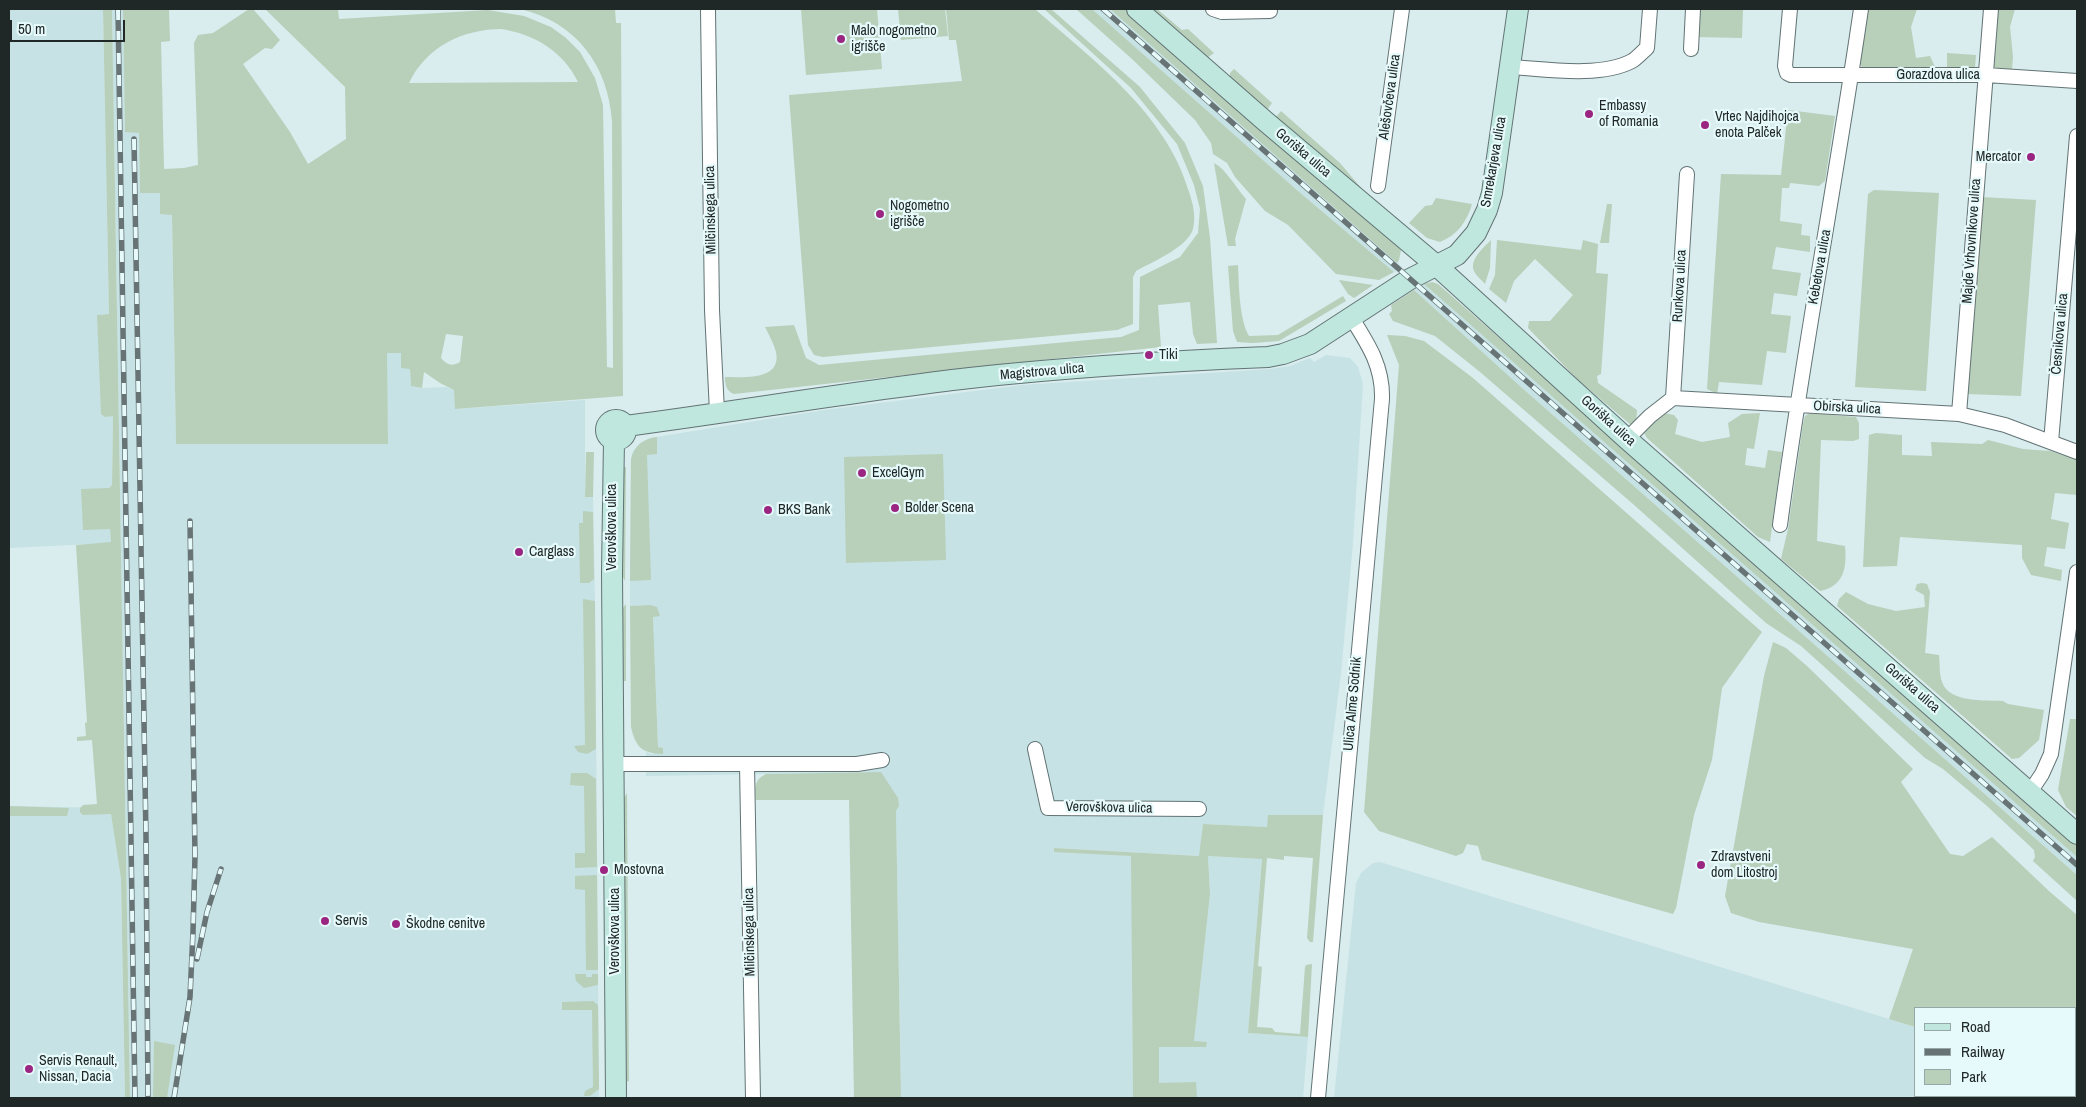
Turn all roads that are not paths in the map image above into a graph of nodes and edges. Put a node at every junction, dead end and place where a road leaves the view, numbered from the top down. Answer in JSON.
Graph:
{"nodes":[{"id":1,"x":708,"y":9,"type":"edge"},
{"id":2,"x":1137,"y":9,"type":"edge"},
{"id":3,"x":1213,"y":9,"type":"edge"},
{"id":4,"x":1402,"y":9,"type":"edge"},
{"id":5,"x":1518,"y":9,"type":"edge"},
{"id":6,"x":1650,"y":9,"type":"edge"},
{"id":7,"x":1693,"y":9,"type":"edge"},
{"id":8,"x":1790,"y":9,"type":"edge"},
{"id":9,"x":1860,"y":9,"type":"edge"},
{"id":10,"x":1991,"y":9,"type":"edge"},
{"id":11,"x":1270,"y":11,"type":"dead end"},
{"id":12,"x":1691,"y":49,"type":"dead end"},
{"id":13,"x":1510,"y":67,"type":"junction"},
{"id":14,"x":1986,"y":75,"type":"junction"},
{"id":15,"x":1851,"y":76,"type":"junction"},
{"id":16,"x":2077,"y":81,"type":"edge"},
{"id":17,"x":2077,"y":136,"type":"edge"},
{"id":18,"x":1687,"y":174,"type":"dead end"},
{"id":19,"x":1378,"y":186,"type":"dead end"},
{"id":20,"x":1437,"y":266,"type":"junction"},
{"id":21,"x":1351,"y":317,"type":"junction"},
{"id":22,"x":1674,"y":398,"type":"junction"},
{"id":23,"x":1796,"y":405,"type":"junction"},
{"id":24,"x":717,"y":412,"type":"junction"},
{"id":25,"x":1959,"y":414,"type":"junction"},
{"id":26,"x":620,"y":433,"type":"joint"},
{"id":27,"x":1628,"y":439,"type":"junction"},
{"id":28,"x":2051,"y":442,"type":"junction"},
{"id":29,"x":2077,"y":452,"type":"edge"},
{"id":30,"x":1780,"y":525,"type":"dead end"},
{"id":31,"x":2077,"y":572,"type":"edge"},
{"id":32,"x":1035,"y":749,"type":"dead end"},
{"id":33,"x":882,"y":760,"type":"dead end"},
{"id":34,"x":614,"y":764,"type":"junction"},
{"id":35,"x":747,"y":765,"type":"junction"},
{"id":36,"x":2030,"y":792,"type":"junction"},
{"id":37,"x":1199,"y":809,"type":"dead end"},
{"id":38,"x":2077,"y":834,"type":"edge"},
{"id":39,"x":616,"y":1098,"type":"edge"},
{"id":40,"x":754,"y":1098,"type":"edge"},
{"id":41,"x":1318,"y":1098,"type":"edge"}],
"edges":[{"from":1,"to":24,"type":"street","name":"Milčinskega ulica"},
{"from":2,"to":20,"type":"street","name":"Goriška ulica"},
{"from":3,"to":11,"type":"street"},
{"from":4,"to":19,"type":"street","name":"Alešovčeva ulica"},
{"from":5,"to":13,"type":"street","name":"Smrekarjeva ulica"},
{"from":6,"to":13,"type":"street"},
{"from":7,"to":12,"type":"street"},
{"from":8,"to":15,"type":"street","name":"Gorazdova ulica"},
{"from":9,"to":15,"type":"street","name":"Kebetova ulica"},
{"from":10,"to":14,"type":"street","name":"Majde Vrhovnikove ulica"},
{"from":13,"to":20,"type":"street","name":"Smrekarjeva ulica"},
{"from":14,"to":15,"type":"street","name":"Gorazdova ulica"},
{"from":14,"to":16,"type":"street","name":"Gorazdova ulica"},
{"from":14,"to":25,"type":"street","name":"Majde Vrhovnikove ulica"},
{"from":15,"to":23,"type":"street","name":"Kebetova ulica"},
{"from":17,"to":28,"type":"street","name":"Česnikova ulica"},
{"from":18,"to":22,"type":"street","name":"Runkova ulica"},
{"from":20,"to":21,"type":"street","name":"Magistrova ulica"},
{"from":20,"to":27,"type":"street","name":"Goriška ulica"},
{"from":21,"to":24,"type":"street","name":"Magistrova ulica"},
{"from":21,"to":41,"type":"street","name":"Ulica Alme Sodnik"},
{"from":22,"to":23,"type":"street","name":"Obirska ulica"},
{"from":22,"to":27,"type":"street"},
{"from":23,"to":25,"type":"street","name":"Obirska ulica"},
{"from":23,"to":30,"type":"street","name":"Kebetova ulica"},
{"from":24,"to":26,"type":"street","name":"Magistrova ulica"},
{"from":25,"to":28,"type":"street","name":"Obirska ulica"},
{"from":26,"to":34,"type":"street","name":"Verovškova ulica"},
{"from":27,"to":36,"type":"street","name":"Goriška ulica"},
{"from":28,"to":29,"type":"street","name":"Obirska ulica"},
{"from":31,"to":36,"type":"street"},
{"from":32,"to":37,"type":"street","name":"Verovškova ulica"},
{"from":33,"to":35,"type":"street"},
{"from":34,"to":35,"type":"street"},
{"from":34,"to":39,"type":"street","name":"Verovškova ulica"},
{"from":35,"to":40,"type":"street","name":"Milčinskega ulica"},
{"from":36,"to":38,"type":"street","name":"Goriška ulica"}]}
